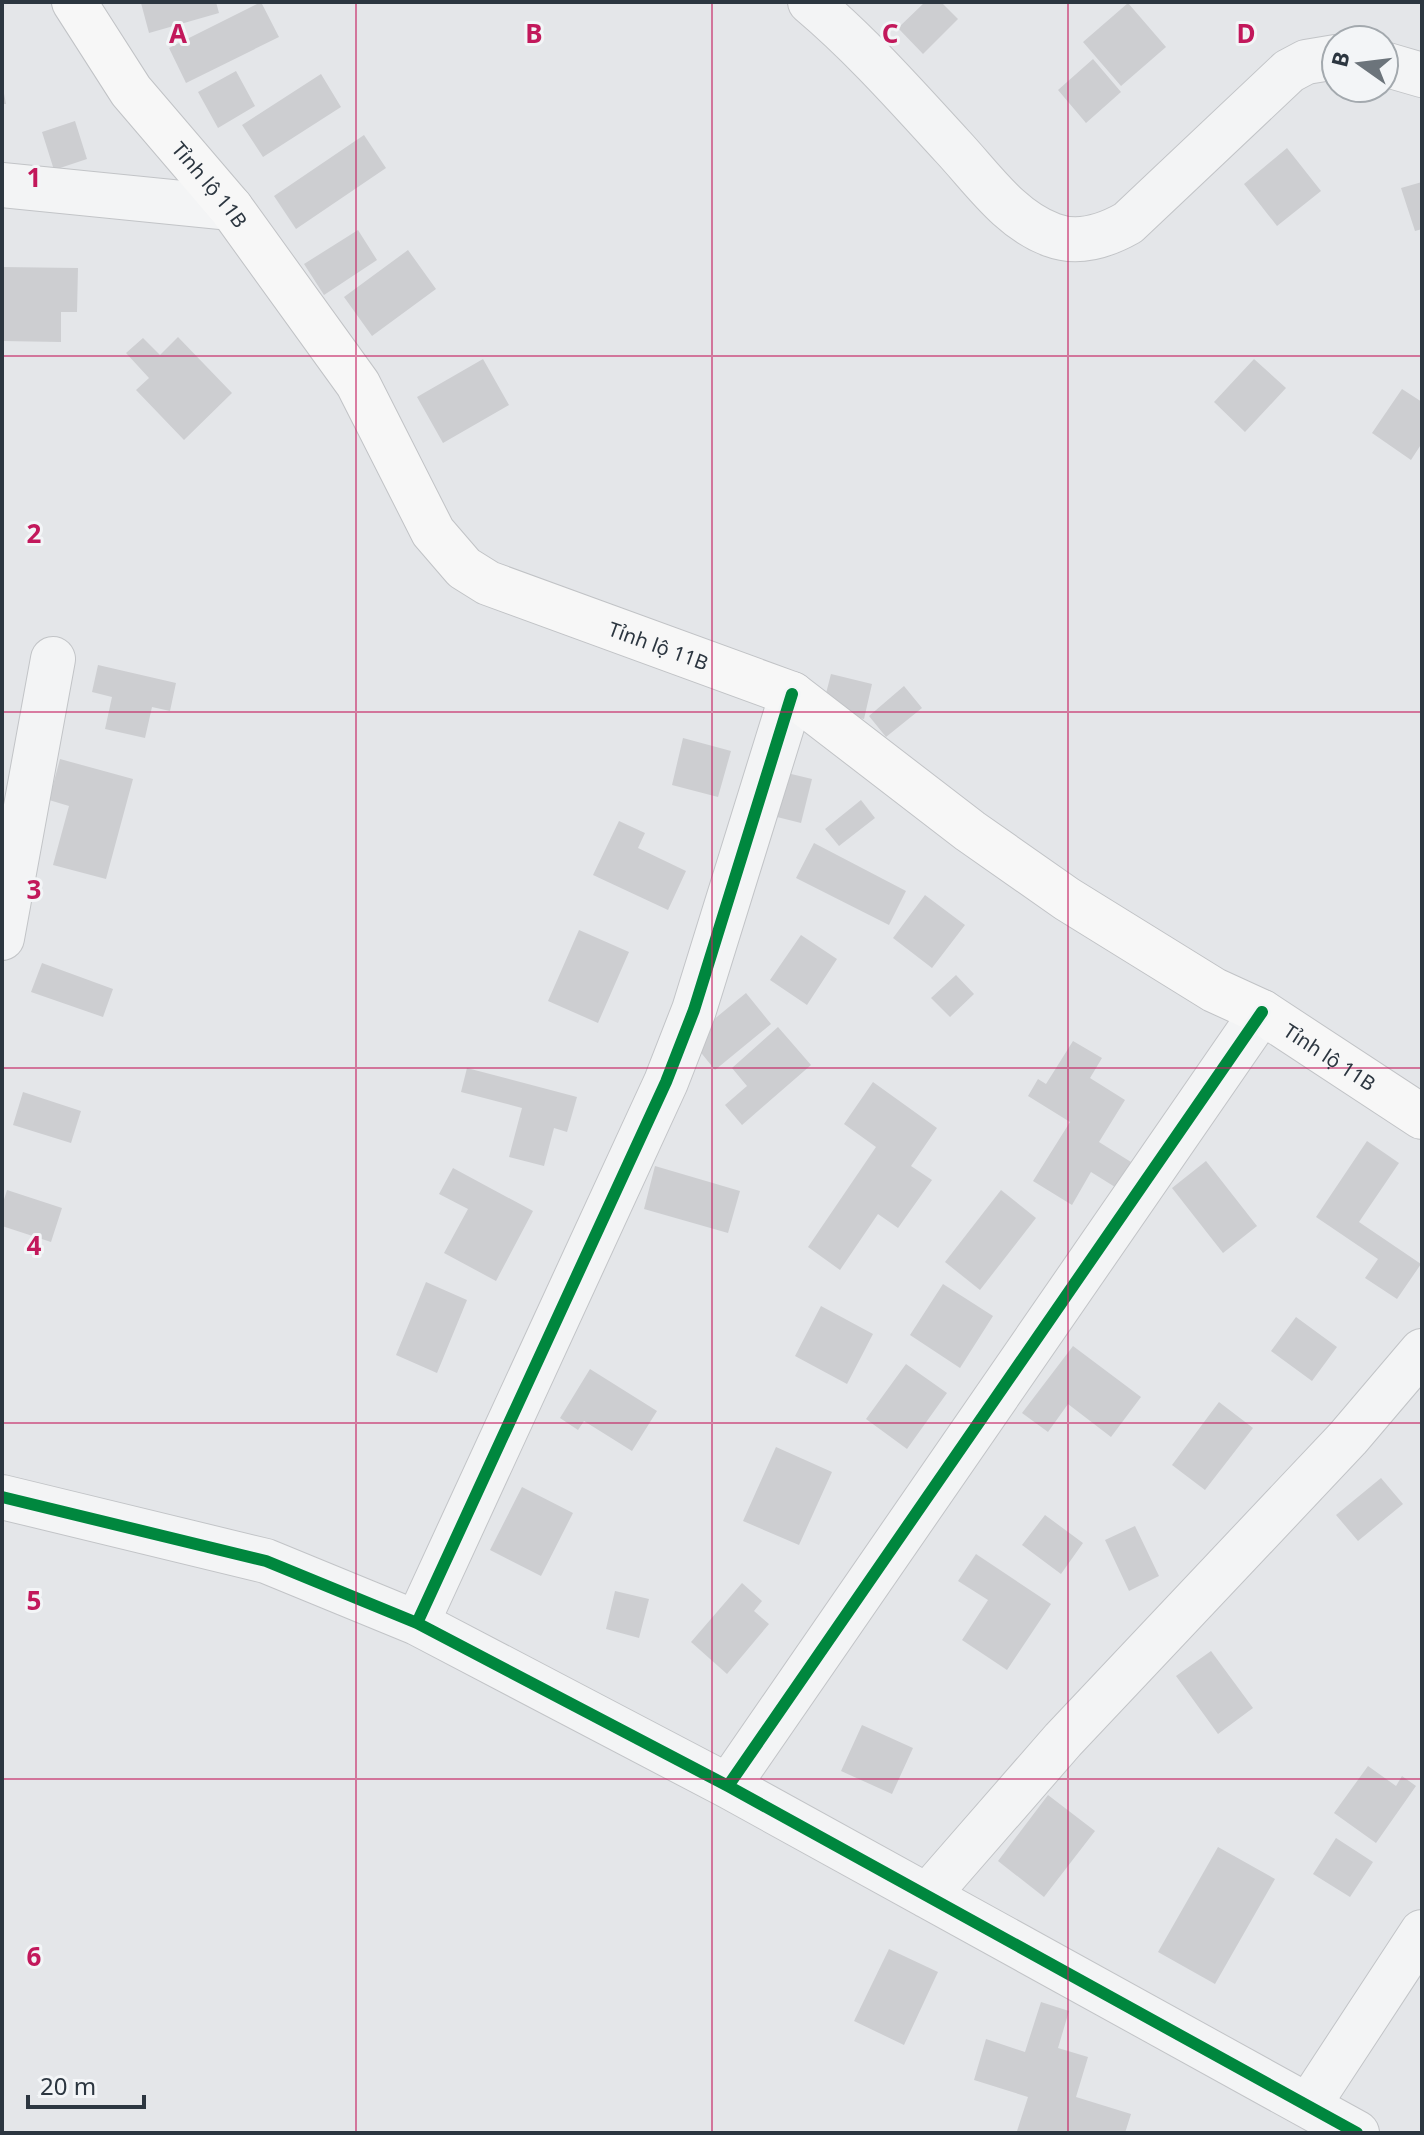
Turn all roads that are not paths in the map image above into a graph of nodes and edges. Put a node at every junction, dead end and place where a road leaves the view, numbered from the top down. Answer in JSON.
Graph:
{"nodes":[{"id":1,"x":74,"y":2,"type":"edge"},
{"id":2,"x":810,"y":2,"type":"edge"},
{"id":3,"x":1320,"y":57,"type":"edge"},
{"id":4,"x":1400,"y":69,"type":"edge"},
{"id":5,"x":1422,"y":75,"type":"edge"},
{"id":6,"x":2,"y":185,"type":"edge"},
{"id":7,"x":231,"y":208,"type":"junction"},
{"id":8,"x":53,"y":659,"type":"dead end"},
{"id":9,"x":792,"y":694,"type":"junction"},
{"id":10,"x":2,"y":938,"type":"edge"},
{"id":11,"x":1262,"y":1012,"type":"junction"},
{"id":12,"x":1422,"y":1117,"type":"edge"},
{"id":13,"x":1422,"y":1351,"type":"edge"},
{"id":14,"x":2,"y":1497,"type":"edge"},
{"id":15,"x":417,"y":1623,"type":"junction"},
{"id":16,"x":728,"y":1786,"type":"junction"},
{"id":17,"x":927,"y":1896,"type":"junction"},
{"id":18,"x":1422,"y":1932,"type":"edge"},
{"id":19,"x":1308,"y":2106,"type":"junction"},
{"id":20,"x":1357,"y":2133,"type":"edge"}],
"edges":[{"from":1,"to":7,"type":"main road","name":"Tỉnh lộ 11B"},
{"from":2,"to":3,"type":"street"},
{"from":4,"to":5,"type":"street"},
{"from":6,"to":7,"type":"street"},
{"from":7,"to":9,"type":"main road","name":"Tỉnh lộ 11B"},
{"from":8,"to":10,"type":"street"},
{"from":9,"to":11,"type":"main road","name":"Tỉnh lộ 11B"},
{"from":9,"to":15,"type":"street"},
{"from":11,"to":12,"type":"main road","name":"Tỉnh lộ 11B"},
{"from":11,"to":16,"type":"street"},
{"from":13,"to":17,"type":"street"},
{"from":14,"to":15,"type":"street"},
{"from":15,"to":16,"type":"street"},
{"from":16,"to":17,"type":"street"},
{"from":17,"to":19,"type":"street"},
{"from":18,"to":19,"type":"street"},
{"from":19,"to":20,"type":"street"}]}
